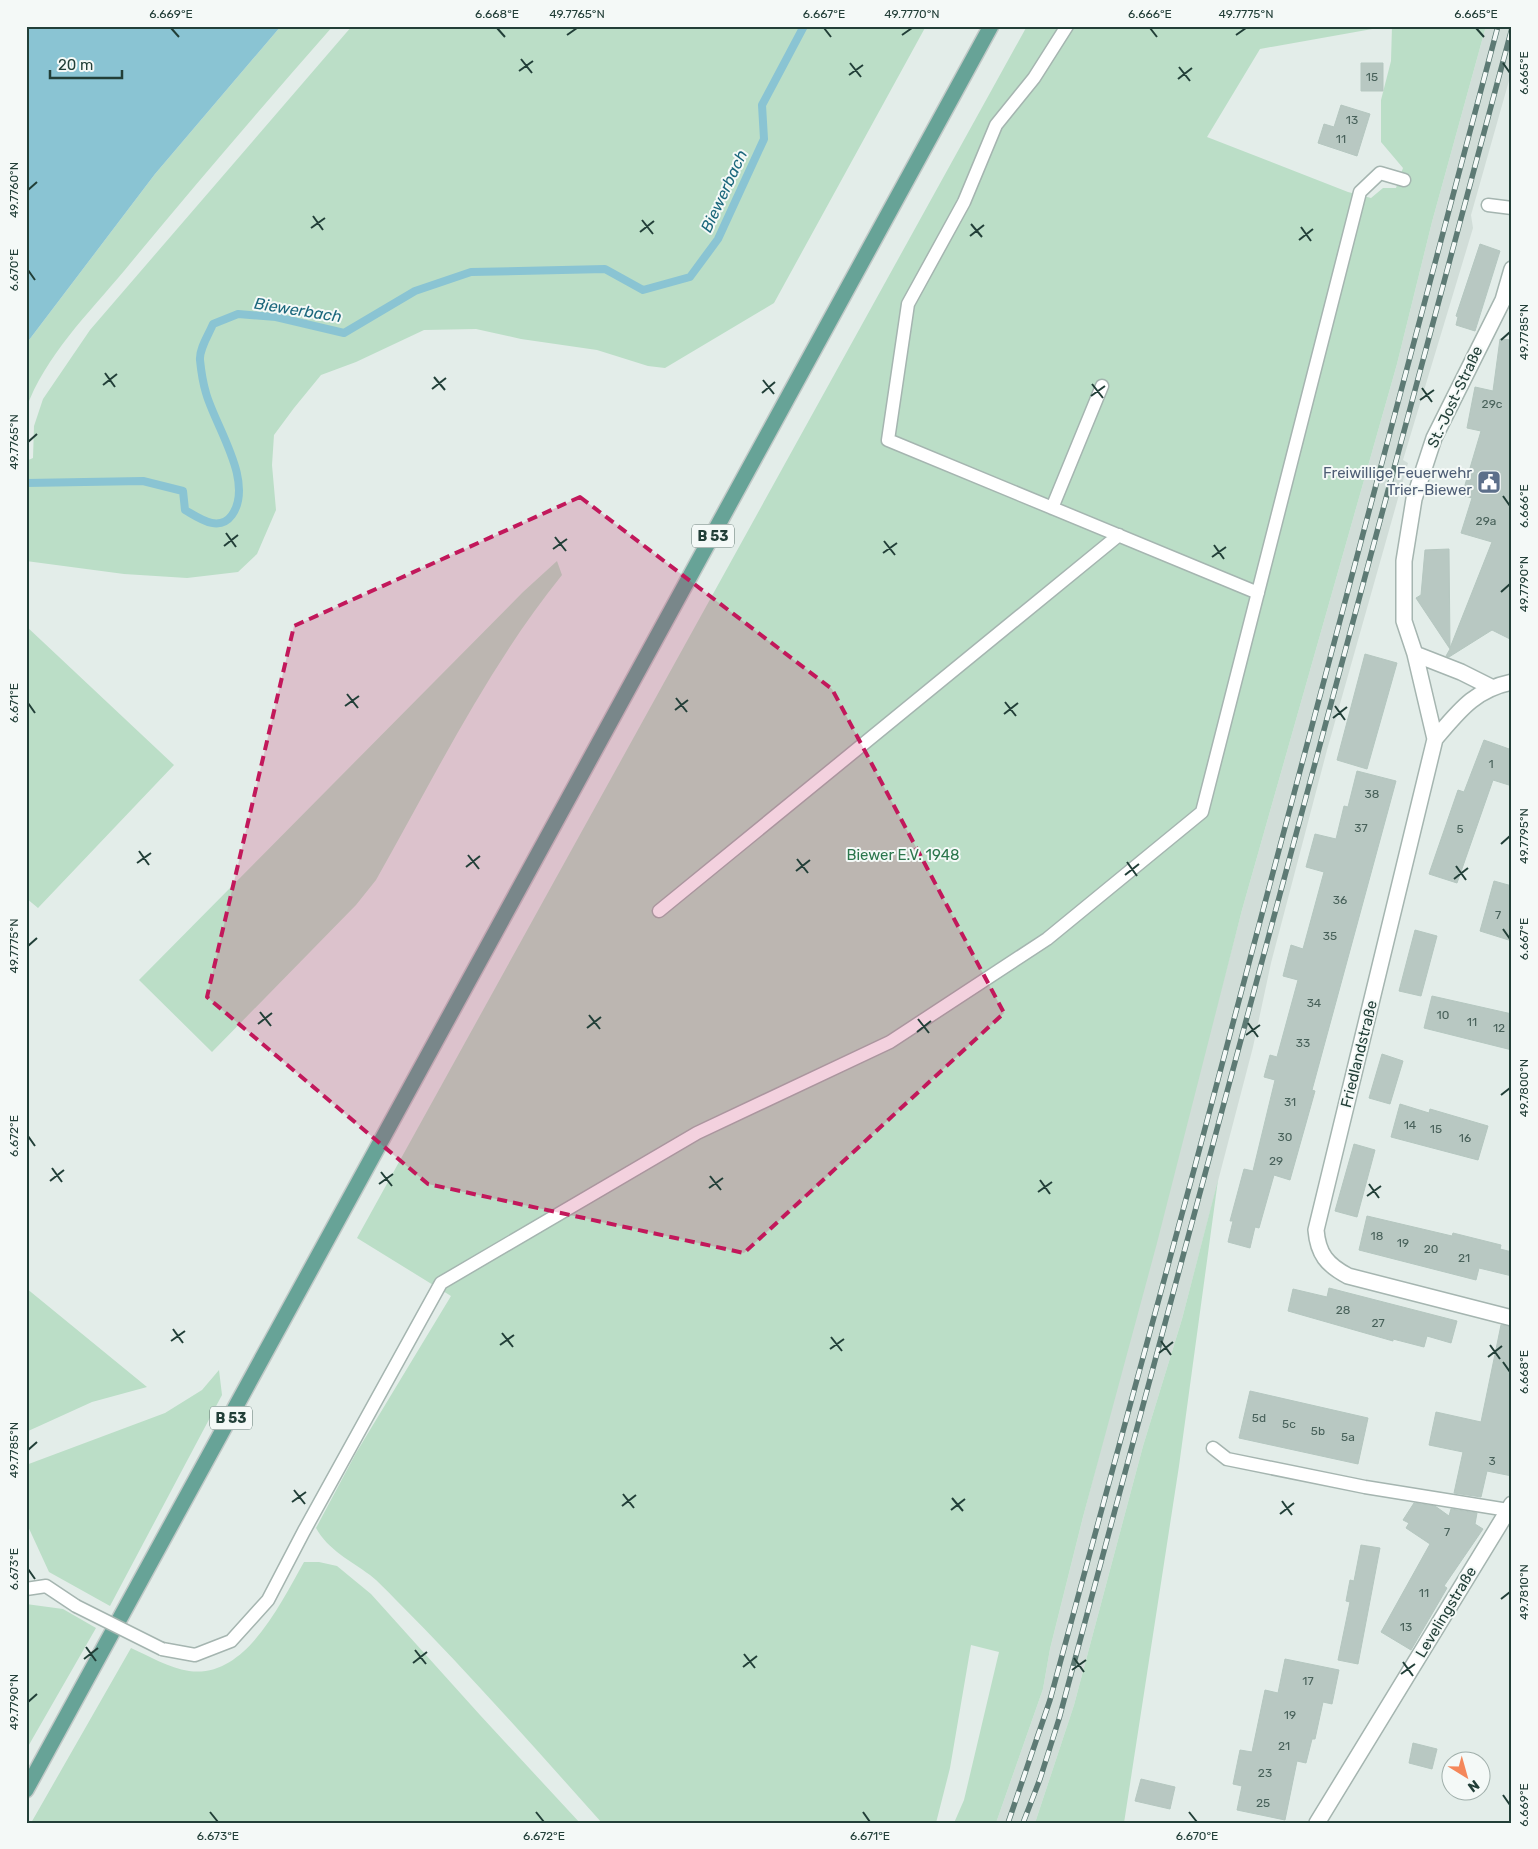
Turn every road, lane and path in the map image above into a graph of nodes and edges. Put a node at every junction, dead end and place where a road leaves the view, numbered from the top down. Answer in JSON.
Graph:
{"nodes":[{"id":1,"x":992,"y":26,"type":"edge"},
{"id":2,"x":1067,"y":26,"type":"edge"},
{"id":3,"x":1404,"y":180,"type":"dead end"},
{"id":4,"x":1488,"y":206,"type":"dead end"},
{"id":5,"x":1512,"y":208,"type":"edge"},
{"id":6,"x":1512,"y":269,"type":"edge"},
{"id":7,"x":1507,"y":300,"type":"edge"},
{"id":8,"x":1102,"y":386,"type":"dead end"},
{"id":9,"x":1052,"y":508,"type":"junction"},
{"id":10,"x":1119,"y":535,"type":"junction"},
{"id":11,"x":1258,"y":592,"type":"junction"},
{"id":12,"x":1415,"y":654,"type":"junction"},
{"id":13,"x":1512,"y":682,"type":"edge"},
{"id":14,"x":1491,"y":686,"type":"junction"},
{"id":15,"x":1435,"y":739,"type":"junction"},
{"id":16,"x":659,"y":911,"type":"dead end"},
{"id":17,"x":1512,"y":1318,"type":"edge"},
{"id":18,"x":1213,"y":1448,"type":"dead end"},
{"id":19,"x":1510,"y":1507,"type":"edge"},
{"id":20,"x":26,"y":1589,"type":"edge"},
{"id":21,"x":26,"y":1790,"type":"edge"},
{"id":22,"x":1317,"y":1823,"type":"edge"}],
"edges":[{"from":1,"to":21,"type":"main road","number":"B 53"},
{"from":2,"to":9,"type":"lane"},
{"from":3,"to":11,"type":"lane"},
{"from":4,"to":5,"type":"lane"},
{"from":6,"to":7,"type":"street","name":"St.-Jost-Straße"},
{"from":7,"to":12,"type":"street","name":"St.-Jost-Straße"},
{"from":8,"to":9,"type":"lane"},
{"from":9,"to":10,"type":"lane"},
{"from":10,"to":11,"type":"lane"},
{"from":10,"to":16,"type":"lane"},
{"from":11,"to":20,"type":"lane","bridge":true},
{"from":12,"to":14,"type":"street"},
{"from":12,"to":15,"type":"street","name":"Friedlandstraße"},
{"from":13,"to":14,"type":"street"},
{"from":14,"to":15,"type":"street"},
{"from":15,"to":17,"type":"street","name":"Friedlandstraße"},
{"from":18,"to":19,"type":"lane"},
{"from":19,"to":22,"type":"street","name":"Levelingstraße"}]}
